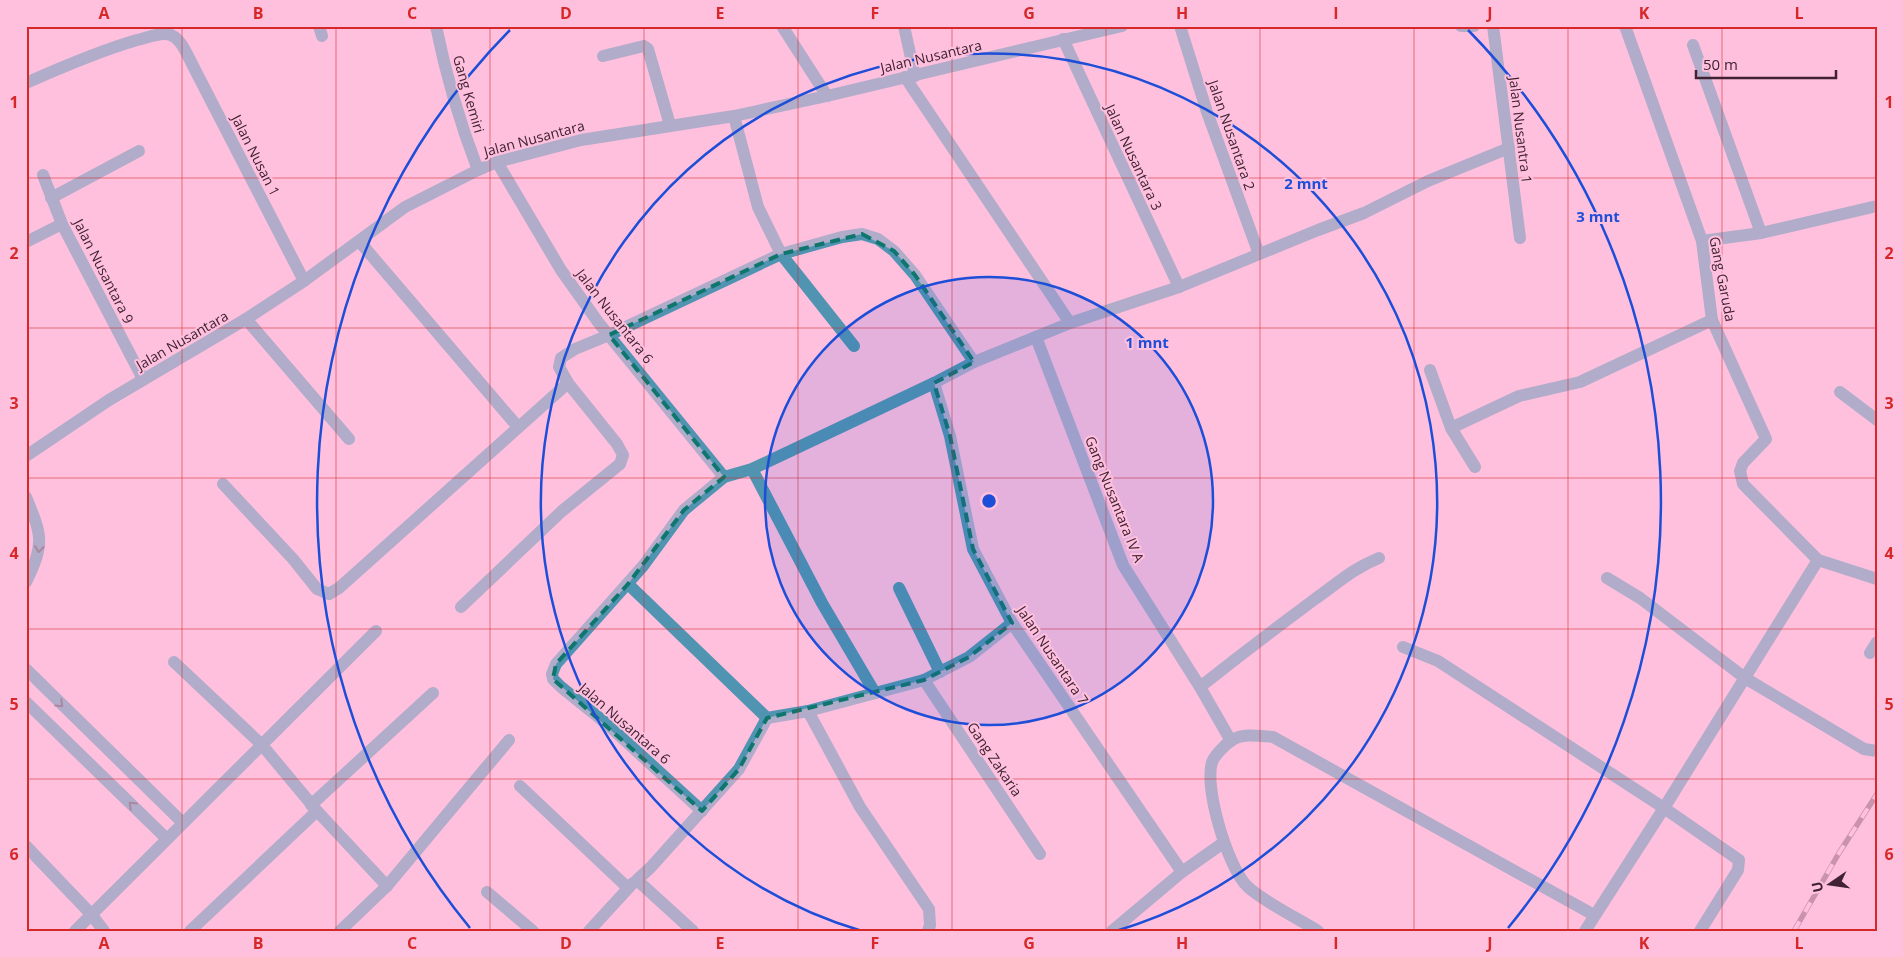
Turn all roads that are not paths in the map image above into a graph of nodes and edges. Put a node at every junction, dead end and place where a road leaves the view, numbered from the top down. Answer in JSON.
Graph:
{"nodes":[{"id":1,"x":436,"y":26,"type":"edge"},
{"id":2,"x":782,"y":26,"type":"edge"},
{"id":3,"x":904,"y":26,"type":"edge"},
{"id":4,"x":1122,"y":26,"type":"edge"},
{"id":5,"x":1180,"y":26,"type":"edge"},
{"id":6,"x":1461,"y":26,"type":"edge"},
{"id":7,"x":1474,"y":26,"type":"edge"},
{"id":8,"x":1493,"y":26,"type":"edge"},
{"id":9,"x":1624,"y":26,"type":"edge"},
{"id":10,"x":1063,"y":40,"type":"junction"},
{"id":11,"x":1693,"y":45,"type":"dead end"},
{"id":12,"x":603,"y":56,"type":"dead end"},
{"id":13,"x":910,"y":77,"type":"junction"},
{"id":14,"x":27,"y":82,"type":"edge"},
{"id":15,"x":827,"y":96,"type":"junction"},
{"id":16,"x":734,"y":116,"type":"junction"},
{"id":17,"x":670,"y":125,"type":"junction"},
{"id":18,"x":1509,"y":148,"type":"junction"},
{"id":19,"x":139,"y":151,"type":"dead end"},
{"id":20,"x":496,"y":162,"type":"junction"},
{"id":21,"x":478,"y":170,"type":"junction"},
{"id":22,"x":43,"y":175,"type":"dead end"},
{"id":23,"x":51,"y":198,"type":"junction"},
{"id":24,"x":1877,"y":206,"type":"edge"},
{"id":25,"x":62,"y":224,"type":"junction"},
{"id":26,"x":1761,"y":234,"type":"junction"},
{"id":27,"x":1520,"y":238,"type":"dead end"},
{"id":28,"x":359,"y":241,"type":"junction"},
{"id":29,"x":1702,"y":241,"type":"junction"},
{"id":30,"x":26,"y":242,"type":"edge"},
{"id":31,"x":781,"y":254,"type":"junction"},
{"id":32,"x":1259,"y":254,"type":"junction"},
{"id":33,"x":304,"y":281,"type":"junction"},
{"id":34,"x":1179,"y":287,"type":"junction"},
{"id":35,"x":246,"y":319,"type":"junction"},
{"id":36,"x":1712,"y":320,"type":"junction"},
{"id":37,"x":1070,"y":323,"type":"junction"},
{"id":38,"x":608,"y":335,"type":"junction"},
{"id":39,"x":1036,"y":337,"type":"junction"},
{"id":40,"x":854,"y":346,"type":"dead end"},
{"id":41,"x":974,"y":362,"type":"junction"},
{"id":42,"x":1430,"y":370,"type":"dead end"},
{"id":43,"x":143,"y":380,"type":"junction"},
{"id":44,"x":568,"y":383,"type":"junction"},
{"id":45,"x":934,"y":384,"type":"junction"},
{"id":46,"x":1840,"y":392,"type":"dead end"},
{"id":47,"x":1877,"y":420,"type":"edge"},
{"id":48,"x":518,"y":427,"type":"junction"},
{"id":49,"x":1450,"y":428,"type":"junction"},
{"id":50,"x":349,"y":439,"type":"dead end"},
{"id":51,"x":26,"y":456,"type":"edge"},
{"id":52,"x":1475,"y":467,"type":"dead end"},
{"id":53,"x":752,"y":469,"type":"junction"},
{"id":54,"x":724,"y":477,"type":"junction"},
{"id":55,"x":223,"y":484,"type":"dead end"},
{"id":56,"x":26,"y":497,"type":"edge"},
{"id":57,"x":1379,"y":558,"type":"dead end"},
{"id":58,"x":1818,"y":560,"type":"junction"},
{"id":59,"x":1607,"y":578,"type":"dead end"},
{"id":60,"x":1877,"y":579,"type":"edge"},
{"id":61,"x":26,"y":582,"type":"edge"},
{"id":62,"x":628,"y":584,"type":"junction"},
{"id":63,"x":899,"y":588,"type":"dead end"},
{"id":64,"x":461,"y":606,"type":"dead end"},
{"id":65,"x":1012,"y":624,"type":"junction"},
{"id":66,"x":376,"y":631,"type":"dead end"},
{"id":67,"x":1877,"y":642,"type":"edge"},
{"id":68,"x":1404,"y":647,"type":"dead end"},
{"id":69,"x":1870,"y":653,"type":"dead end"},
{"id":70,"x":174,"y":662,"type":"dead end"},
{"id":71,"x":26,"y":669,"type":"edge"},
{"id":72,"x":940,"y":672,"type":"junction"},
{"id":73,"x":1745,"y":678,"type":"junction"},
{"id":74,"x":924,"y":680,"type":"junction"},
{"id":75,"x":1200,"y":687,"type":"junction"},
{"id":76,"x":434,"y":693,"type":"dead end"},
{"id":77,"x":875,"y":693,"type":"junction"},
{"id":78,"x":26,"y":702,"type":"edge"},
{"id":79,"x":808,"y":711,"type":"junction"},
{"id":80,"x":767,"y":718,"type":"junction"},
{"id":81,"x":509,"y":740,"type":"dead end"},
{"id":82,"x":1231,"y":740,"type":"junction"},
{"id":83,"x":262,"y":745,"type":"junction"},
{"id":84,"x":1877,"y":751,"type":"edge"},
{"id":85,"x":520,"y":786,"type":"dead end"},
{"id":86,"x":314,"y":808,"type":"junction"},
{"id":87,"x":1664,"y":808,"type":"junction"},
{"id":88,"x":702,"y":811,"type":"junction"},
{"id":89,"x":183,"y":823,"type":"junction"},
{"id":90,"x":167,"y":839,"type":"junction"},
{"id":91,"x":1223,"y":843,"type":"junction"},
{"id":92,"x":26,"y":846,"type":"edge"},
{"id":93,"x":1040,"y":854,"type":"dead end"},
{"id":94,"x":1182,"y":872,"type":"junction"},
{"id":95,"x":632,"y":884,"type":"junction"},
{"id":96,"x":387,"y":886,"type":"junction"},
{"id":97,"x":487,"y":892,"type":"dead end"},
{"id":98,"x":92,"y":914,"type":"junction"},
{"id":99,"x":1594,"y":915,"type":"junction"},
{"id":100,"x":75,"y":931,"type":"edge"},
{"id":101,"x":104,"y":931,"type":"edge"},
{"id":102,"x":190,"y":931,"type":"edge"},
{"id":103,"x":340,"y":931,"type":"edge"},
{"id":104,"x":533,"y":931,"type":"edge"},
{"id":105,"x":589,"y":931,"type":"edge"},
{"id":106,"x":693,"y":931,"type":"edge"},
{"id":107,"x":928,"y":931,"type":"edge"},
{"id":108,"x":1112,"y":931,"type":"edge"},
{"id":109,"x":1318,"y":931,"type":"edge"},
{"id":110,"x":1585,"y":931,"type":"edge"},
{"id":111,"x":1700,"y":931,"type":"edge"}],
"edges":[{"from":1,"to":21,"type":"street","name":"Gang Kemiri"},
{"from":2,"to":15,"type":"street"},
{"from":3,"to":13,"type":"street"},
{"from":4,"to":10,"type":"street","name":"Jalan Nusantara"},
{"from":5,"to":32,"type":"street","name":"Jalan Nusantara 2"},
{"from":6,"to":7,"type":"street"},
{"from":8,"to":18,"type":"street","name":"Jalan Nusantra 1"},
{"from":9,"to":29,"type":"street","name":"Gang Garuda"},
{"from":10,"to":13,"type":"street","name":"Jalan Nusantara"},
{"from":10,"to":34,"type":"street","name":"Jalan Nusantara 3"},
{"from":11,"to":26,"type":"street"},
{"from":12,"to":17,"type":"street"},
{"from":13,"to":15,"type":"street","name":"Jalan Nusantara"},
{"from":13,"to":37,"type":"street"},
{"from":14,"to":33,"type":"street","name":"Jalan Nusan 1"},
{"from":15,"to":16,"type":"street","name":"Jalan Nusantara"},
{"from":16,"to":17,"type":"street","name":"Jalan Nusantara"},
{"from":16,"to":31,"type":"street"},
{"from":17,"to":20,"type":"street","name":"Jalan Nusantara"},
{"from":18,"to":27,"type":"street","name":"Jalan Nusantra 1"},
{"from":18,"to":32,"type":"street"},
{"from":19,"to":23,"type":"street"},
{"from":20,"to":21,"type":"street","name":"Jalan Nusantara"},
{"from":20,"to":38,"type":"street","name":"Jalan Nusantara 6"},
{"from":21,"to":28,"type":"street","name":"Jalan Nusantara"},
{"from":22,"to":23,"type":"street","name":"Jalan Nusantara 9"},
{"from":23,"to":25,"type":"street","name":"Jalan Nusantara 9"},
{"from":24,"to":26,"type":"street"},
{"from":25,"to":30,"type":"street"},
{"from":25,"to":43,"type":"street","name":"Jalan Nusantara 9"},
{"from":26,"to":29,"type":"street"},
{"from":28,"to":33,"type":"street","name":"Jalan Nusantara"},
{"from":28,"to":48,"type":"street"},
{"from":29,"to":36,"type":"street","name":"Gang Garuda"},
{"from":31,"to":38,"type":"street"},
{"from":31,"to":40,"type":"street"},
{"from":31,"to":41,"type":"street"},
{"from":32,"to":34,"type":"street"},
{"from":33,"to":35,"type":"street","name":"Jalan Nusantara"},
{"from":34,"to":37,"type":"street"},
{"from":35,"to":43,"type":"street","name":"Jalan Nusantara"},
{"from":35,"to":50,"type":"street"},
{"from":36,"to":49,"type":"street"},
{"from":36,"to":58,"type":"street","name":"Gang Garuda"},
{"from":37,"to":39,"type":"street"},
{"from":38,"to":44,"type":"street"},
{"from":38,"to":54,"type":"street","name":"Jalan Nusantara 6"},
{"from":39,"to":41,"type":"street"},
{"from":39,"to":75,"type":"street","name":"Gang Nusantara IV A"},
{"from":41,"to":45,"type":"street"},
{"from":42,"to":49,"type":"street"},
{"from":43,"to":51,"type":"street","name":"Jalan Nusantara"},
{"from":44,"to":48,"type":"street"},
{"from":44,"to":64,"type":"street"},
{"from":45,"to":53,"type":"street"},
{"from":45,"to":65,"type":"street","name":"Jalan Nusantara 7"},
{"from":46,"to":47,"type":"street"},
{"from":48,"to":55,"type":"street"},
{"from":49,"to":52,"type":"street"},
{"from":53,"to":54,"type":"street"},
{"from":53,"to":77,"type":"street"},
{"from":54,"to":62,"type":"street"},
{"from":56,"to":61,"type":"street","one_way":true},
{"from":57,"to":75,"type":"street"},
{"from":58,"to":60,"type":"street"},
{"from":58,"to":73,"type":"street"},
{"from":59,"to":73,"type":"street"},
{"from":62,"to":80,"type":"street"},
{"from":62,"to":88,"type":"street","name":"Jalan Nusantara 6"},
{"from":63,"to":72,"type":"street"},
{"from":65,"to":72,"type":"street"},
{"from":65,"to":94,"type":"street","name":"Jalan Nusantara 7"},
{"from":66,"to":83,"type":"street"},
{"from":67,"to":69,"type":"street"},
{"from":68,"to":87,"type":"street"},
{"from":70,"to":83,"type":"street"},
{"from":71,"to":89,"type":"street","one_way":true},
{"from":72,"to":74,"type":"street"},
{"from":73,"to":84,"type":"street"},
{"from":73,"to":87,"type":"street"},
{"from":74,"to":77,"type":"street"},
{"from":74,"to":93,"type":"street","name":"Gang Zakaria"},
{"from":75,"to":82,"type":"street","name":"Gang Nusantara IV A"},
{"from":76,"to":86,"type":"street"},
{"from":77,"to":79,"type":"street"},
{"from":90,"to":78,"type":"street","one_way":true},
{"from":79,"to":80,"type":"street"},
{"from":79,"to":107,"type":"street"},
{"from":80,"to":88,"type":"street"},
{"from":81,"to":96,"type":"street"},
{"from":82,"to":91,"type":"street"},
{"from":82,"to":99,"type":"street"},
{"from":83,"to":86,"type":"street"},
{"from":83,"to":89,"type":"street"},
{"from":85,"to":95,"type":"street"},
{"from":86,"to":96,"type":"street"},
{"from":86,"to":102,"type":"street"},
{"from":87,"to":99,"type":"street"},
{"from":87,"to":111,"type":"street"},
{"from":88,"to":95,"type":"street"},
{"from":89,"to":90,"type":"street"},
{"from":90,"to":98,"type":"street"},
{"from":91,"to":94,"type":"street"},
{"from":91,"to":109,"type":"street"},
{"from":92,"to":98,"type":"street"},
{"from":94,"to":108,"type":"street"},
{"from":95,"to":105,"type":"street"},
{"from":95,"to":106,"type":"street"},
{"from":96,"to":103,"type":"street"},
{"from":97,"to":104,"type":"street"},
{"from":98,"to":100,"type":"street"},
{"from":98,"to":101,"type":"street"},
{"from":99,"to":110,"type":"street"}]}
